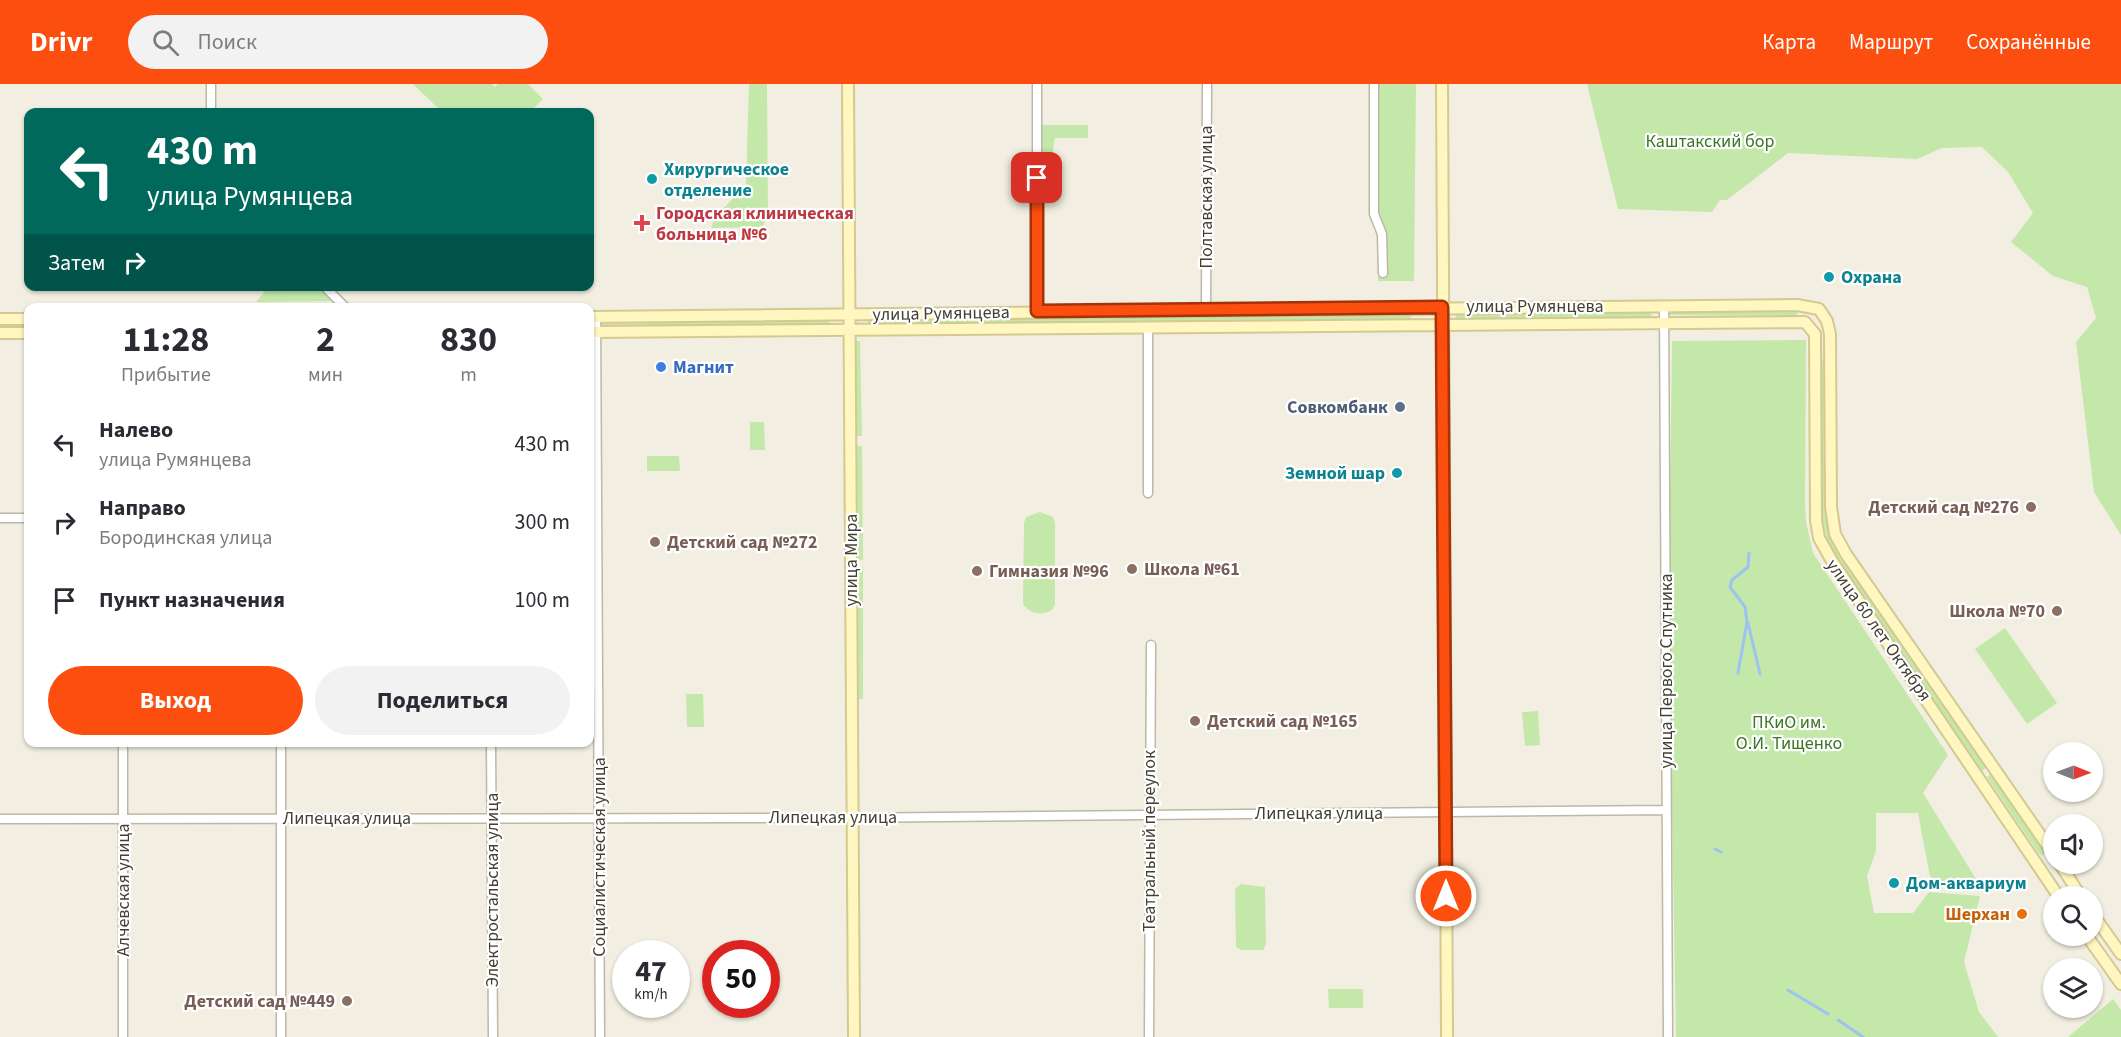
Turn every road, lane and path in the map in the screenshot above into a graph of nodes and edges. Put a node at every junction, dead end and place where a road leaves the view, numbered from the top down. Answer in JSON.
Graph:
{"nodes":[{"id":1,"x":211,"y":84,"type":"edge"},
{"id":2,"x":848,"y":84,"type":"edge"},
{"id":3,"x":1038,"y":84,"type":"edge"},
{"id":4,"x":1207,"y":84,"type":"edge"},
{"id":5,"x":1374,"y":84,"type":"edge"},
{"id":6,"x":1442,"y":84,"type":"edge"},
{"id":7,"x":211,"y":108,"type":"edge"},
{"id":8,"x":1383,"y":273,"type":"dead end"},
{"id":9,"x":329,"y":291,"type":"edge"},
{"id":10,"x":341,"y":303,"type":"edge"},
{"id":11,"x":1664,"y":306,"type":"junction"},
{"id":12,"x":1442,"y":307,"type":"junction"},
{"id":13,"x":1206,"y":309,"type":"junction"},
{"id":14,"x":1037,"y":311,"type":"junction"},
{"id":15,"x":850,"y":315,"type":"junction"},
{"id":16,"x":594,"y":317,"type":"edge"},
{"id":17,"x":0,"y":319,"type":"edge"},
{"id":18,"x":24,"y":319,"type":"edge"},
{"id":19,"x":1827,"y":321,"type":"junction"},
{"id":20,"x":1664,"y":322,"type":"junction"},
{"id":21,"x":1442,"y":324,"type":"junction"},
{"id":22,"x":1808,"y":324,"type":"junction"},
{"id":23,"x":1148,"y":327,"type":"junction"},
{"id":24,"x":850,"y":330,"type":"junction"},
{"id":25,"x":594,"y":332,"type":"edge"},
{"id":26,"x":0,"y":333,"type":"edge"},
{"id":27,"x":24,"y":333,"type":"edge"},
{"id":28,"x":594,"y":413,"type":"edge"},
{"id":29,"x":1148,"y":493,"type":"dead end"},
{"id":30,"x":0,"y":518,"type":"edge"},
{"id":31,"x":24,"y":518,"type":"edge"},
{"id":32,"x":1150,"y":645,"type":"dead end"},
{"id":33,"x":123,"y":747,"type":"edge"},
{"id":34,"x":281,"y":747,"type":"edge"},
{"id":35,"x":491,"y":747,"type":"edge"},
{"id":36,"x":1666,"y":810,"type":"junction"},
{"id":37,"x":1445,"y":812,"type":"junction"},
{"id":38,"x":1149,"y":814,"type":"junction"},
{"id":39,"x":853,"y":817,"type":"junction"},
{"id":40,"x":123,"y":818,"type":"junction"},
{"id":41,"x":281,"y":818,"type":"junction"},
{"id":42,"x":599,"y":818,"type":"junction"},
{"id":43,"x":0,"y":819,"type":"edge"},
{"id":44,"x":491,"y":819,"type":"junction"},
{"id":45,"x":2043,"y":839,"type":"edge"},
{"id":46,"x":2042,"y":873,"type":"joint"},
{"id":47,"x":2051,"y":886,"type":"edge"},
{"id":48,"x":2103,"y":929,"type":"edge"},
{"id":49,"x":2094,"y":946,"type":"edge"},
{"id":50,"x":2121,"y":954,"type":"edge"},
{"id":51,"x":2121,"y":984,"type":"edge"},
{"id":52,"x":123,"y":1037,"type":"edge"},
{"id":53,"x":281,"y":1037,"type":"edge"},
{"id":54,"x":493,"y":1037,"type":"edge"},
{"id":55,"x":600,"y":1037,"type":"edge"},
{"id":56,"x":854,"y":1037,"type":"edge"},
{"id":57,"x":1149,"y":1037,"type":"edge"},
{"id":58,"x":1447,"y":1037,"type":"edge"},
{"id":59,"x":1668,"y":1037,"type":"edge"}],
"edges":[{"from":1,"to":7,"type":"street"},
{"from":2,"to":15,"type":"main road","name":"улица Мира"},
{"from":3,"to":14,"type":"street"},
{"from":4,"to":13,"type":"street","name":"Полтавская улица"},
{"from":5,"to":8,"type":"street"},
{"from":6,"to":12,"type":"main road"},
{"from":9,"to":10,"type":"street"},
{"from":11,"to":12,"type":"main road","name":"улица Румянцева"},
{"from":11,"to":19,"type":"main road","name":"улица Румянцева"},
{"from":11,"to":20,"type":"street","name":"улица Первого Спутника"},
{"from":12,"to":13,"type":"main road","name":"улица Румянцева"},
{"from":12,"to":21,"type":"main road"},
{"from":13,"to":14,"type":"main road","name":"улица Румянцева"},
{"from":14,"to":15,"type":"main road","name":"улица Румянцева"},
{"from":15,"to":16,"type":"main road","name":"улица Румянцева"},
{"from":15,"to":24,"type":"main road","name":"улица Мира"},
{"from":17,"to":18,"type":"main road"},
{"from":19,"to":22,"type":"main road","name":"улица Румянцева"},
{"from":19,"to":45,"type":"main road","name":"улица 60 лет Октября"},
{"from":20,"to":21,"type":"main road","name":"улица Румянцева"},
{"from":20,"to":22,"type":"main road","name":"улица Румянцева"},
{"from":20,"to":36,"type":"street","name":"улица Первого Спутника"},
{"from":21,"to":23,"type":"main road","name":"улица Румянцева"},
{"from":21,"to":37,"type":"main road"},
{"from":22,"to":46,"type":"main road","name":"улица 60 лет Октября"},
{"from":23,"to":24,"type":"main road","name":"улица Румянцева"},
{"from":23,"to":29,"type":"street"},
{"from":24,"to":25,"type":"main road","name":"улица Румянцева"},
{"from":24,"to":39,"type":"main road","name":"улица Мира"},
{"from":26,"to":27,"type":"main road"},
{"from":28,"to":42,"type":"street","name":"Социалистическая улица"},
{"from":30,"to":31,"type":"street"},
{"from":32,"to":38,"type":"street","name":"Театральный переулок"},
{"from":33,"to":40,"type":"street","name":"Алчевская улица"},
{"from":34,"to":41,"type":"street"},
{"from":35,"to":44,"type":"street","name":"Электростальская улица"},
{"from":36,"to":37,"type":"street","name":"Липецкая улица"},
{"from":36,"to":59,"type":"street","name":"улица Первого Спутника"},
{"from":37,"to":38,"type":"street","name":"Липецкая улица"},
{"from":37,"to":58,"type":"main road"},
{"from":38,"to":39,"type":"street","name":"Липецкая улица"},
{"from":38,"to":57,"type":"street","name":"Театральный переулок"},
{"from":39,"to":42,"type":"street","name":"Липецкая улица"},
{"from":39,"to":56,"type":"main road","name":"улица Мира"},
{"from":40,"to":41,"type":"street","name":"Липецкая улица"},
{"from":40,"to":43,"type":"street","name":"Липецкая улица"},
{"from":40,"to":52,"type":"street","name":"Алчевская улица"},
{"from":41,"to":44,"type":"street","name":"Липецкая улица"},
{"from":41,"to":53,"type":"street"},
{"from":42,"to":44,"type":"street","name":"Липецкая улица"},
{"from":42,"to":55,"type":"street","name":"Социалистическая улица"},
{"from":44,"to":54,"type":"street","name":"Электростальская улица"},
{"from":46,"to":47,"type":"main road","name":"улица 60 лет Октября"},
{"from":48,"to":50,"type":"main road"},
{"from":49,"to":51,"type":"main road"}]}
